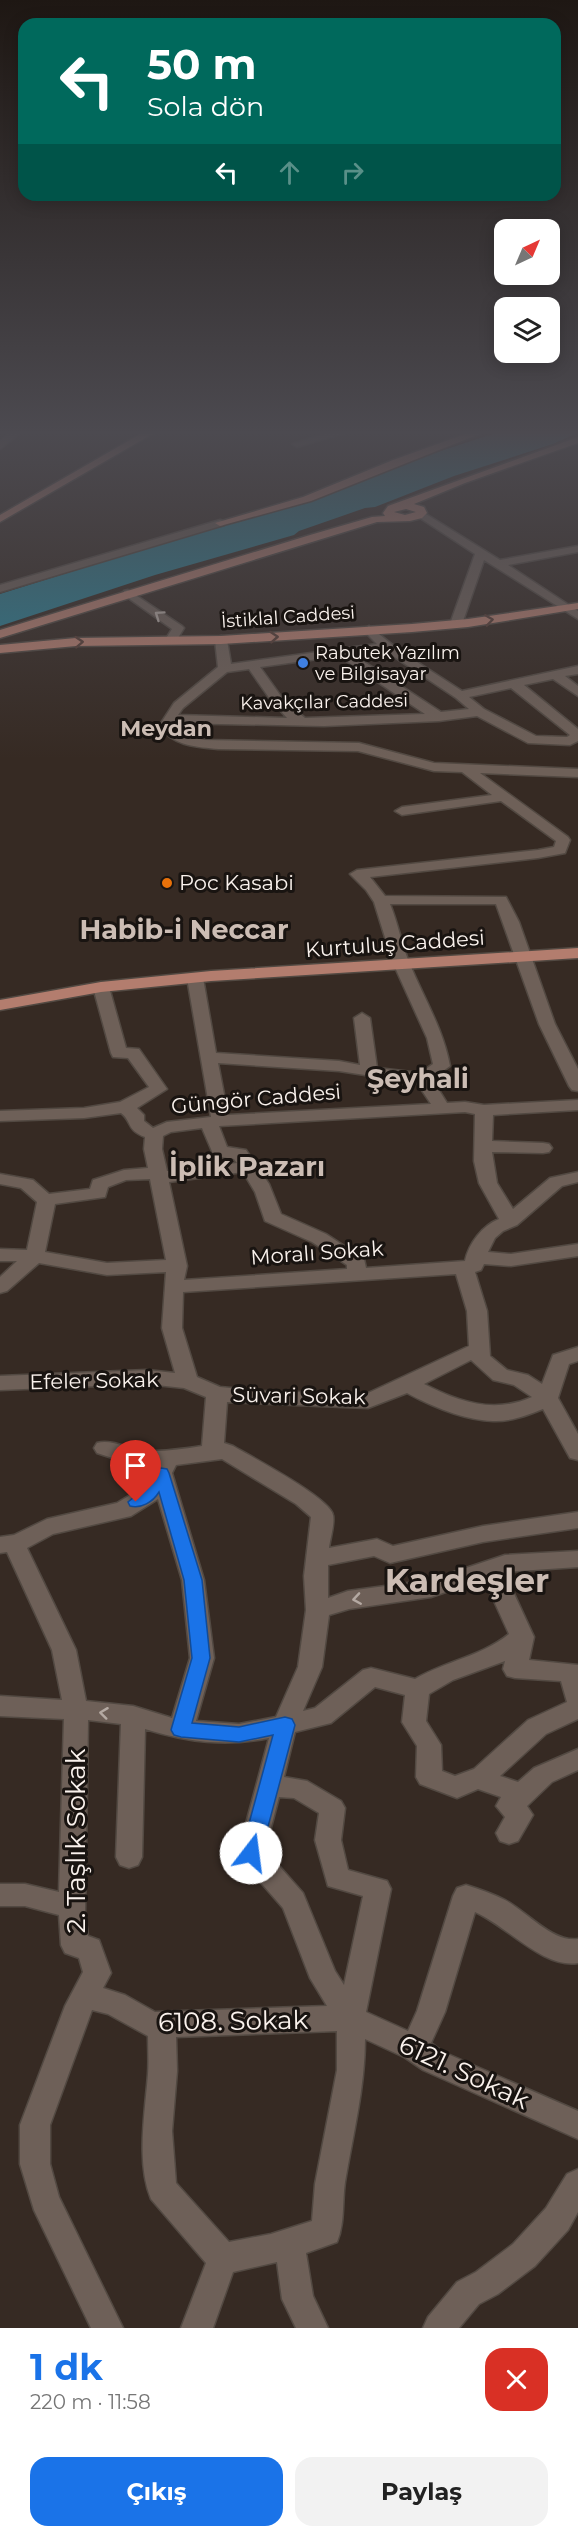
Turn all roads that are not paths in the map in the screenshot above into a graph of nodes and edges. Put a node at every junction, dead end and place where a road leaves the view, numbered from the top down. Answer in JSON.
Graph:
{"nodes":[{"id":1,"x":158,"y":542,"type":"edge"},
{"id":2,"x":299,"y":542,"type":"edge"},
{"id":3,"x":461,"y":542,"type":"edge"},
{"id":4,"x":578,"y":549,"type":"edge"},
{"id":5,"x":480,"y":554,"type":"junction"},
{"id":6,"x":497,"y":564,"type":"junction"},
{"id":7,"x":0,"y":589,"type":"edge"},
{"id":8,"x":128,"y":593,"type":"junction"},
{"id":9,"x":575,"y":610,"type":"edge"},
{"id":10,"x":456,"y":624,"type":"junction"},
{"id":11,"x":22,"y":627,"type":"junction"},
{"id":12,"x":369,"y":630,"type":"junction"},
{"id":13,"x":0,"y":634,"type":"edge"},
{"id":14,"x":171,"y":640,"type":"junction"},
{"id":15,"x":221,"y":640,"type":"junction"},
{"id":16,"x":40,"y":645,"type":"junction"},
{"id":17,"x":386,"y":646,"type":"junction"},
{"id":18,"x":0,"y":649,"type":"edge"},
{"id":19,"x":342,"y":653,"type":"junction"},
{"id":20,"x":252,"y":665,"type":"junction"},
{"id":21,"x":223,"y":669,"type":"junction"},
{"id":22,"x":578,"y":669,"type":"edge"},
{"id":23,"x":555,"y":675,"type":"junction"},
{"id":24,"x":513,"y":683,"type":"junction"},
{"id":25,"x":578,"y":692,"type":"edge"},
{"id":26,"x":460,"y":695,"type":"junction"},
{"id":27,"x":479,"y":712,"type":"junction"},
{"id":28,"x":439,"y":717,"type":"junction"},
{"id":29,"x":302,"y":722,"type":"junction"},
{"id":30,"x":168,"y":725,"type":"junction"},
{"id":31,"x":578,"y":735,"type":"edge"},
{"id":32,"x":462,"y":750,"type":"dead end"},
{"id":33,"x":465,"y":768,"type":"junction"},
{"id":34,"x":578,"y":773,"type":"edge"},
{"id":35,"x":504,"y":797,"type":"junction"},
{"id":36,"x":402,"y":811,"type":"dead end"},
{"id":37,"x":578,"y":838,"type":"edge"},
{"id":38,"x":563,"y":840,"type":"junction"},
{"id":39,"x":380,"y":900,"type":"junction"},
{"id":40,"x":578,"y":953,"type":"edge"},
{"id":41,"x":523,"y":956,"type":"junction"},
{"id":42,"x":402,"y":965,"type":"junction"},
{"id":43,"x":195,"y":978,"type":"junction"},
{"id":44,"x":101,"y":987,"type":"junction"},
{"id":45,"x":0,"y":1005,"type":"edge"},
{"id":46,"x":362,"y":1018,"type":"dead end"},
{"id":47,"x":209,"y":1057,"type":"junction"},
{"id":48,"x":369,"y":1071,"type":"junction"},
{"id":49,"x":423,"y":1078,"type":"junction"},
{"id":50,"x":578,"y":1086,"type":"edge"},
{"id":51,"x":578,"y":1105,"type":"edge"},
{"id":52,"x":125,"y":1107,"type":"junction"},
{"id":53,"x":442,"y":1108,"type":"junction"},
{"id":54,"x":484,"y":1110,"type":"junction"},
{"id":55,"x":0,"y":1116,"type":"edge"},
{"id":56,"x":214,"y":1122,"type":"junction"},
{"id":57,"x":154,"y":1134,"type":"junction"},
{"id":58,"x":483,"y":1146,"type":"junction"},
{"id":59,"x":543,"y":1148,"type":"dead end"},
{"id":60,"x":248,"y":1166,"type":"junction"},
{"id":61,"x":159,"y":1175,"type":"junction"},
{"id":62,"x":578,"y":1177,"type":"edge"},
{"id":63,"x":0,"y":1179,"type":"edge"},
{"id":64,"x":45,"y":1200,"type":"junction"},
{"id":65,"x":510,"y":1221,"type":"junction"},
{"id":66,"x":578,"y":1250,"type":"edge"},
{"id":67,"x":0,"y":1255,"type":"edge"},
{"id":68,"x":35,"y":1256,"type":"junction"},
{"id":69,"x":470,"y":1262,"type":"junction"},
{"id":70,"x":356,"y":1273,"type":"junction"},
{"id":71,"x":175,"y":1276,"type":"junction"},
{"id":72,"x":0,"y":1287,"type":"edge"},
{"id":73,"x":479,"y":1350,"type":"junction"},
{"id":74,"x":578,"y":1354,"type":"edge"},
{"id":75,"x":189,"y":1381,"type":"junction"},
{"id":76,"x":0,"y":1383,"type":"edge"},
{"id":77,"x":408,"y":1384,"type":"junction"},
{"id":78,"x":217,"y":1394,"type":"junction"},
{"id":79,"x":548,"y":1398,"type":"junction"},
{"id":80,"x":105,"y":1449,"type":"dead end"},
{"id":81,"x":225,"y":1451,"type":"junction"},
{"id":82,"x":578,"y":1453,"type":"edge"},
{"id":83,"x":165,"y":1466,"type":"junction"},
{"id":84,"x":578,"y":1520,"type":"edge"},
{"id":85,"x":7,"y":1544,"type":"edge"},
{"id":86,"x":317,"y":1558,"type":"junction"},
{"id":87,"x":578,"y":1559,"type":"edge"},
{"id":88,"x":490,"y":1568,"type":"junction"},
{"id":89,"x":318,"y":1610,"type":"junction"},
{"id":90,"x":522,"y":1637,"type":"junction"},
{"id":91,"x":418,"y":1689,"type":"junction"},
{"id":92,"x":578,"y":1700,"type":"edge"},
{"id":93,"x":0,"y":1706,"type":"edge"},
{"id":94,"x":578,"y":1708,"type":"edge"},
{"id":95,"x":76,"y":1710,"type":"junction"},
{"id":96,"x":133,"y":1716,"type":"junction"},
{"id":97,"x":285,"y":1725,"type":"junction"},
{"id":98,"x":181,"y":1730,"type":"junction"},
{"id":99,"x":578,"y":1759,"type":"edge"},
{"id":100,"x":482,"y":1777,"type":"junction"},
{"id":101,"x":269,"y":1786,"type":"junction"},
{"id":102,"x":519,"y":1796,"type":"junction"},
{"id":103,"x":509,"y":1833,"type":"dead end"},
{"id":104,"x":129,"y":1857,"type":"dead end"},
{"id":105,"x":0,"y":1894,"type":"edge"},
{"id":106,"x":72,"y":1908,"type":"junction"},
{"id":107,"x":578,"y":1951,"type":"edge"},
{"id":108,"x":85,"y":1995,"type":"junction"},
{"id":109,"x":351,"y":2018,"type":"junction"},
{"id":110,"x":162,"y":2024,"type":"junction"},
{"id":111,"x":414,"y":2048,"type":"junction"},
{"id":112,"x":578,"y":2125,"type":"edge"},
{"id":113,"x":578,"y":2184,"type":"edge"},
{"id":114,"x":289,"y":2243,"type":"junction"},
{"id":115,"x":223,"y":2259,"type":"junction"},
{"id":116,"x":107,"y":2328,"type":"edge"},
{"id":117,"x":197,"y":2328,"type":"edge"},
{"id":118,"x":312,"y":2328,"type":"edge"},
{"id":119,"x":439,"y":2328,"type":"edge"}],
"edges":[{"from":1,"to":7,"type":"street"},
{"from":2,"to":8,"type":"main road"},
{"from":3,"to":5,"type":"street"},
{"from":4,"to":6,"type":"street"},
{"from":5,"to":6,"type":"street"},
{"from":5,"to":10,"type":"street"},
{"from":6,"to":9,"type":"street"},
{"from":8,"to":11,"type":"main road"},
{"from":14,"to":8,"type":"street","one_way":true},
{"from":10,"to":9,"type":"main road","name":"İstiklal Caddesi","one_way":true},
{"from":10,"to":12,"type":"main road","name":"İstiklal Caddesi"},
{"from":11,"to":13,"type":"main road"},
{"from":11,"to":16,"type":"main road"},
{"from":15,"to":12,"type":"main road","name":"İstiklal Caddesi","one_way":true},
{"from":12,"to":17,"type":"street"},
{"from":14,"to":15,"type":"main road","name":"İstiklal Caddesi"},
{"from":16,"to":14,"type":"main road","name":"İstiklal Caddesi","one_way":true},
{"from":15,"to":21,"type":"street"},
{"from":16,"to":18,"type":"main road","name":"İstiklal Caddesi"},
{"from":17,"to":19,"type":"street"},
{"from":17,"to":26,"type":"street"},
{"from":19,"to":20,"type":"street"},
{"from":19,"to":28,"type":"street"},
{"from":20,"to":21,"type":"street"},
{"from":20,"to":29,"type":"street"},
{"from":21,"to":30,"type":"street"},
{"from":22,"to":23,"type":"street"},
{"from":23,"to":24,"type":"street"},
{"from":23,"to":25,"type":"street"},
{"from":24,"to":26,"type":"street"},
{"from":24,"to":31,"type":"street"},
{"from":26,"to":27,"type":"street"},
{"from":27,"to":28,"type":"street","name":"Kavakçılar Caddesi"},
{"from":27,"to":31,"type":"street"},
{"from":28,"to":29,"type":"street","name":"Kavakçılar Caddesi"},
{"from":29,"to":30,"type":"street","name":"Kavakçılar Caddesi"},
{"from":30,"to":33,"type":"street"},
{"from":32,"to":33,"type":"street"},
{"from":33,"to":34,"type":"street"},
{"from":33,"to":35,"type":"street"},
{"from":35,"to":36,"type":"street"},
{"from":35,"to":38,"type":"street"},
{"from":37,"to":38,"type":"street"},
{"from":38,"to":39,"type":"street"},
{"from":39,"to":41,"type":"street"},
{"from":39,"to":42,"type":"street"},
{"from":40,"to":41,"type":"main road","name":"Kurtuluş Caddesi"},
{"from":41,"to":42,"type":"main road","name":"Kurtuluş Caddesi"},
{"from":41,"to":50,"type":"street"},
{"from":42,"to":43,"type":"main road","name":"Kurtuluş Caddesi"},
{"from":42,"to":49,"type":"street"},
{"from":43,"to":44,"type":"main road","name":"Kurtuluş Caddesi"},
{"from":43,"to":47,"type":"street"},
{"from":44,"to":45,"type":"main road","name":"Kurtuluş Caddesi"},
{"from":44,"to":52,"type":"street"},
{"from":46,"to":48,"type":"street"},
{"from":47,"to":48,"type":"street"},
{"from":47,"to":56,"type":"street"},
{"from":48,"to":49,"type":"street"},
{"from":49,"to":53,"type":"street"},
{"from":51,"to":54,"type":"street","name":"Güngör Caddesi"},
{"from":52,"to":55,"type":"street"},
{"from":52,"to":57,"type":"street"},
{"from":53,"to":54,"type":"street","name":"Güngör Caddesi"},
{"from":53,"to":56,"type":"street","name":"Güngör Caddesi"},
{"from":54,"to":58,"type":"street"},
{"from":56,"to":57,"type":"street","name":"Güngör Caddesi"},
{"from":56,"to":60,"type":"street"},
{"from":57,"to":61,"type":"street"},
{"from":58,"to":59,"type":"street"},
{"from":58,"to":65,"type":"street"},
{"from":60,"to":61,"type":"street"},
{"from":60,"to":70,"type":"street"},
{"from":61,"to":64,"type":"street"},
{"from":61,"to":71,"type":"street"},
{"from":62,"to":65,"type":"street"},
{"from":63,"to":64,"type":"street"},
{"from":64,"to":68,"type":"street"},
{"from":65,"to":69,"type":"street"},
{"from":66,"to":69,"type":"street","name":"Moralı Sokak"},
{"from":67,"to":68,"type":"street","name":"Moralı Sokak"},
{"from":68,"to":71,"type":"street","name":"Moralı Sokak"},
{"from":68,"to":72,"type":"street"},
{"from":69,"to":70,"type":"street","name":"Moralı Sokak"},
{"from":69,"to":73,"type":"street"},
{"from":70,"to":71,"type":"street","name":"Moralı Sokak"},
{"from":71,"to":75,"type":"street"},
{"from":73,"to":77,"type":"street","name":"Süvari Sokak"},
{"from":73,"to":79,"type":"street"},
{"from":74,"to":79,"type":"street"},
{"from":75,"to":76,"type":"street","name":"Efeler Sokak"},
{"from":75,"to":78,"type":"street","name":"Efeler Sokak"},
{"from":77,"to":78,"type":"street","name":"Süvari Sokak"},
{"from":77,"to":79,"type":"street"},
{"from":78,"to":81,"type":"street"},
{"from":79,"to":82,"type":"street"},
{"from":80,"to":83,"type":"street"},
{"from":81,"to":83,"type":"street"},
{"from":81,"to":86,"type":"street"},
{"from":83,"to":85,"type":"street"},
{"from":83,"to":98,"type":"street"},
{"from":84,"to":86,"type":"street"},
{"from":85,"to":95,"type":"street","name":"2. Taşlık Sokak"},
{"from":86,"to":89,"type":"street"},
{"from":87,"to":88,"type":"street"},
{"from":88,"to":89,"type":"street","one_way":true},
{"from":88,"to":90,"type":"street"},
{"from":89,"to":97,"type":"street"},
{"from":90,"to":91,"type":"street"},
{"from":90,"to":92,"type":"street"},
{"from":91,"to":97,"type":"street"},
{"from":91,"to":100,"type":"street"},
{"from":93,"to":95,"type":"street"},
{"from":94,"to":100,"type":"street"},
{"from":96,"to":95,"type":"street","one_way":true},
{"from":95,"to":106,"type":"street","name":"2. Taşlık Sokak"},
{"from":96,"to":98,"type":"street"},
{"from":96,"to":104,"type":"street"},
{"from":97,"to":98,"type":"street"},
{"from":97,"to":101,"type":"street"},
{"from":99,"to":102,"type":"street"},
{"from":100,"to":102,"type":"street"},
{"from":101,"to":109,"type":"street"},
{"from":101,"to":109,"type":"street"},
{"from":102,"to":103,"type":"street"},
{"from":105,"to":106,"type":"street"},
{"from":106,"to":108,"type":"street","name":"2. Taşlık Sokak"},
{"from":107,"to":111,"type":"street"},
{"from":108,"to":110,"type":"street","name":"6108. Sokak"},
{"from":108,"to":116,"type":"street","name":"2. Taşlık Sokak"},
{"from":109,"to":110,"type":"street","name":"6108. Sokak"},
{"from":109,"to":111,"type":"street","name":"6121. Sokak"},
{"from":109,"to":114,"type":"street"},
{"from":110,"to":115,"type":"street"},
{"from":111,"to":112,"type":"street","name":"6121. Sokak"},
{"from":113,"to":119,"type":"street"},
{"from":114,"to":115,"type":"street"},
{"from":114,"to":118,"type":"street"},
{"from":115,"to":117,"type":"street"}]}
